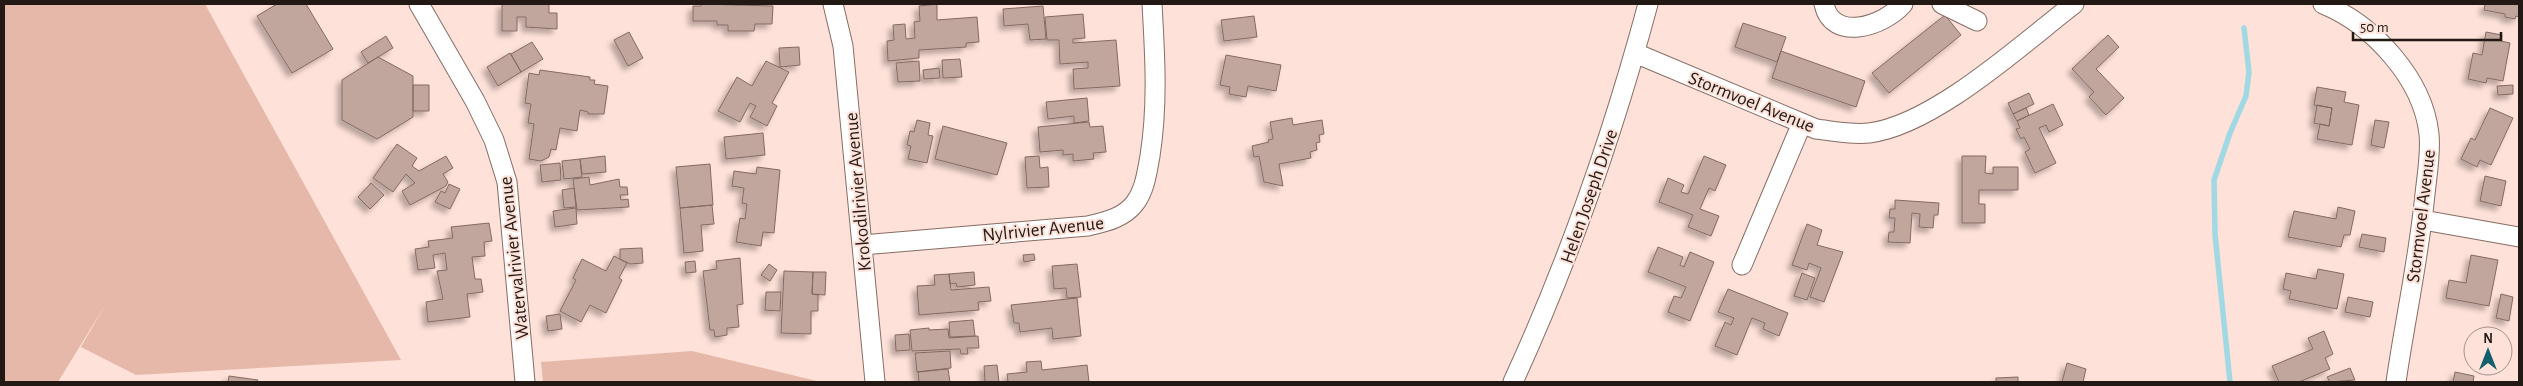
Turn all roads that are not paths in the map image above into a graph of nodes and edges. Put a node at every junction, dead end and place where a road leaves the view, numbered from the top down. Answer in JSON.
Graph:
{"nodes":[{"id":1,"x":419,"y":4,"type":"edge"},
{"id":2,"x":833,"y":4,"type":"edge"},
{"id":3,"x":1152,"y":4,"type":"edge"},
{"id":4,"x":1648,"y":4,"type":"edge"},
{"id":5,"x":1824,"y":4,"type":"edge"},
{"id":6,"x":1902,"y":4,"type":"edge"},
{"id":7,"x":1942,"y":4,"type":"edge"},
{"id":8,"x":2074,"y":4,"type":"edge"},
{"id":9,"x":2323,"y":4,"type":"edge"},
{"id":10,"x":1977,"y":21,"type":"dead end"},
{"id":11,"x":1634,"y":54,"type":"junction"},
{"id":12,"x":1802,"y":123,"type":"junction"},
{"id":13,"x":2423,"y":220,"type":"junction"},
{"id":14,"x":2519,"y":237,"type":"edge"},
{"id":15,"x":862,"y":245,"type":"junction"},
{"id":16,"x":1742,"y":265,"type":"dead end"},
{"id":17,"x":525,"y":382,"type":"edge"},
{"id":18,"x":875,"y":382,"type":"edge"},
{"id":19,"x":1513,"y":382,"type":"edge"},
{"id":20,"x":2396,"y":382,"type":"edge"}],
"edges":[{"from":1,"to":17,"type":"street","name":"Watervalrivier Avenue"},
{"from":2,"to":15,"type":"street","name":"Krokodilrivier Avenue"},
{"from":3,"to":15,"type":"street","name":"Nylrivier Avenue"},
{"from":4,"to":11,"type":"street","name":"Helen Joseph Drive"},
{"from":5,"to":6,"type":"street"},
{"from":7,"to":10,"type":"street"},
{"from":8,"to":12,"type":"street","name":"Stormvoel Avenue"},
{"from":9,"to":13,"type":"street","name":"Stormvoel Avenue"},
{"from":11,"to":12,"type":"street","name":"Stormvoel Avenue"},
{"from":11,"to":19,"type":"street","name":"Helen Joseph Drive"},
{"from":12,"to":16,"type":"street"},
{"from":13,"to":14,"type":"street"},
{"from":13,"to":20,"type":"street","name":"Stormvoel Avenue"},
{"from":15,"to":18,"type":"street","name":"Krokodilrivier Avenue"}]}
